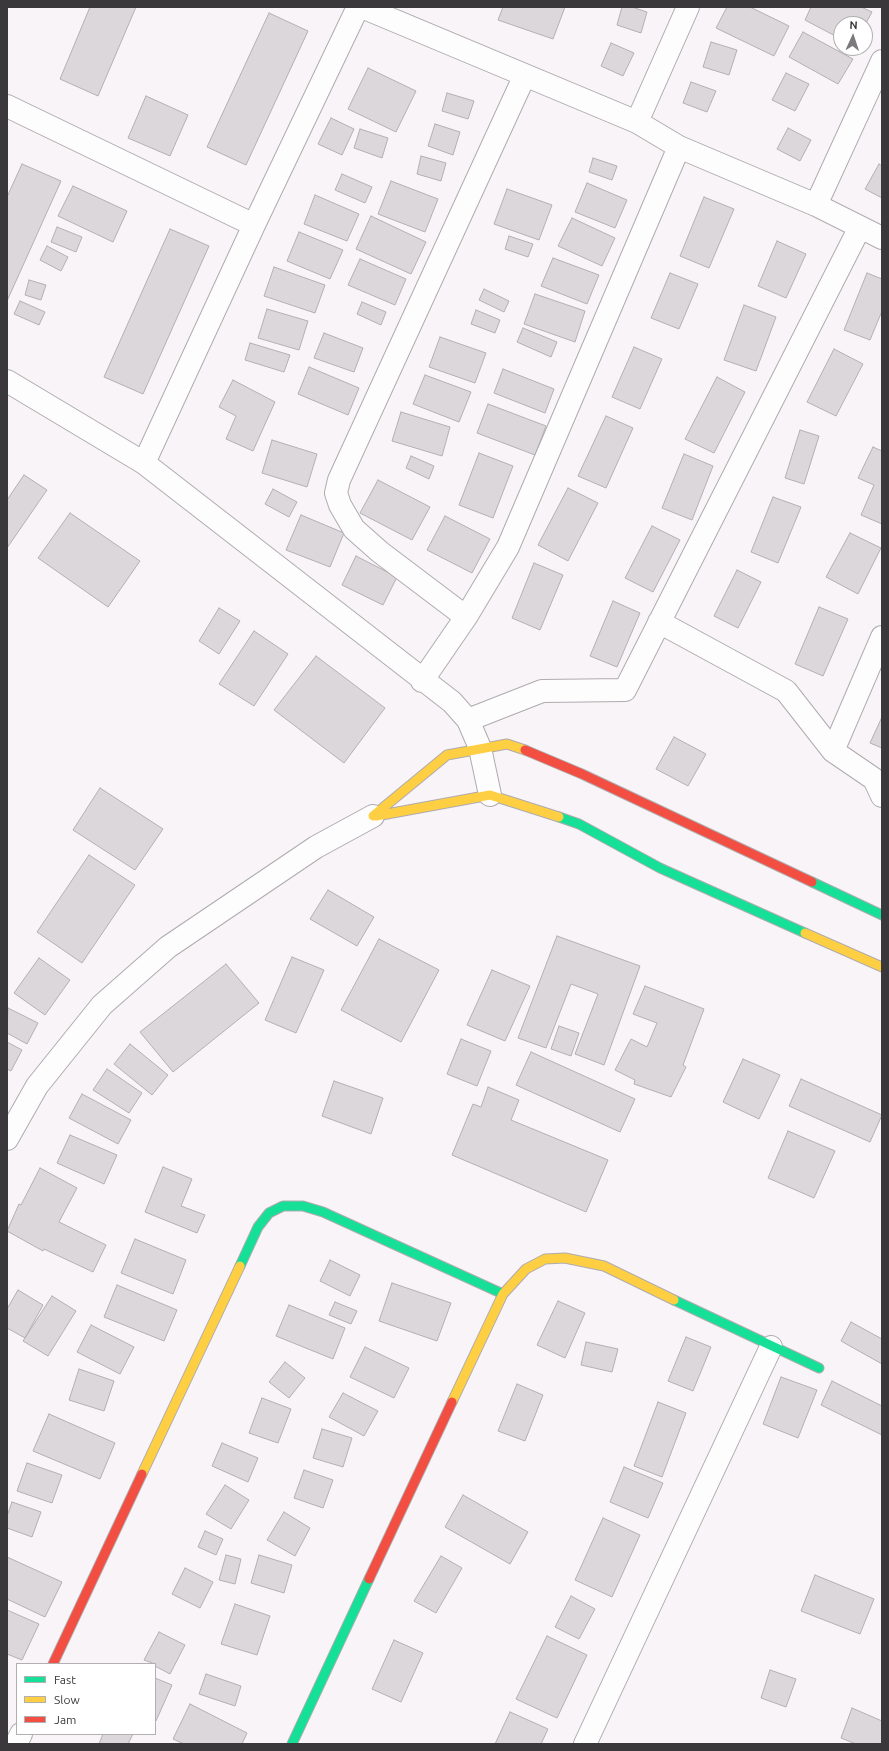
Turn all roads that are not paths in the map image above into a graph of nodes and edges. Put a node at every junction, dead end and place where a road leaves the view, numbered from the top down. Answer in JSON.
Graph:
{"nodes":[{"id":1,"x":358,"y":7,"type":"edge"},
{"id":2,"x":362,"y":7,"type":"edge"},
{"id":3,"x":688,"y":7,"type":"edge"},
{"id":4,"x":882,"y":61,"type":"edge"},
{"id":5,"x":524,"y":77,"type":"junction"},
{"id":6,"x":7,"y":106,"type":"edge"},
{"id":7,"x":637,"y":122,"type":"junction"},
{"id":8,"x":679,"y":147,"type":"junction"},
{"id":9,"x":816,"y":205,"type":"junction"},
{"id":10,"x":254,"y":225,"type":"junction"},
{"id":11,"x":860,"y":227,"type":"junction"},
{"id":12,"x":882,"y":238,"type":"edge"},
{"id":13,"x":7,"y":381,"type":"edge"},
{"id":14,"x":144,"y":463,"type":"junction"},
{"id":15,"x":466,"y":617,"type":"junction"},
{"id":16,"x":659,"y":622,"type":"junction"},
{"id":17,"x":882,"y":638,"type":"edge"},
{"id":18,"x":422,"y":681,"type":"junction"},
{"id":19,"x":468,"y":720,"type":"junction"},
{"id":20,"x":480,"y":748,"type":"junction"},
{"id":21,"x":833,"y":751,"type":"junction"},
{"id":22,"x":490,"y":795,"type":"junction"},
{"id":23,"x":882,"y":796,"type":"edge"},
{"id":24,"x":373,"y":816,"type":"junction"},
{"id":25,"x":882,"y":915,"type":"edge"},
{"id":26,"x":882,"y":967,"type":"edge"},
{"id":27,"x":7,"y":1139,"type":"edge"},
{"id":28,"x":503,"y":1294,"type":"junction"},
{"id":29,"x":771,"y":1348,"type":"junction"},
{"id":30,"x":819,"y":1368,"type":"dead end"},
{"id":31,"x":53,"y":1663,"type":"edge"},
{"id":32,"x":20,"y":1735,"type":"edge"},
{"id":33,"x":16,"y":1744,"type":"edge"},
{"id":34,"x":292,"y":1744,"type":"edge"},
{"id":35,"x":585,"y":1744,"type":"edge"}],
"edges":[{"from":1,"to":10,"type":"street"},
{"from":2,"to":5,"type":"street"},
{"from":3,"to":7,"type":"street"},
{"from":4,"to":9,"type":"street"},
{"from":5,"to":7,"type":"street"},
{"from":5,"to":15,"type":"street"},
{"from":6,"to":10,"type":"street"},
{"from":7,"to":8,"type":"street"},
{"from":8,"to":9,"type":"street"},
{"from":8,"to":15,"type":"street"},
{"from":9,"to":11,"type":"street"},
{"from":10,"to":14,"type":"street"},
{"from":11,"to":12,"type":"street"},
{"from":11,"to":16,"type":"street"},
{"from":13,"to":14,"type":"street"},
{"from":14,"to":18,"type":"street"},
{"from":15,"to":18,"type":"street"},
{"from":16,"to":19,"type":"street"},
{"from":16,"to":21,"type":"street"},
{"from":17,"to":21,"type":"street"},
{"from":18,"to":19,"type":"street"},
{"from":19,"to":20,"type":"street"},
{"from":20,"to":22,"type":"street"},
{"from":20,"to":24,"type":"street"},
{"from":20,"to":25,"type":"street"},
{"from":21,"to":23,"type":"street"},
{"from":22,"to":24,"type":"street"},
{"from":22,"to":26,"type":"street"},
{"from":24,"to":27,"type":"street"},
{"from":28,"to":29,"type":"street"},
{"from":28,"to":31,"type":"street"},
{"from":28,"to":34,"type":"street"},
{"from":29,"to":30,"type":"street"},
{"from":29,"to":35,"type":"street"},
{"from":32,"to":33,"type":"street"}]}
